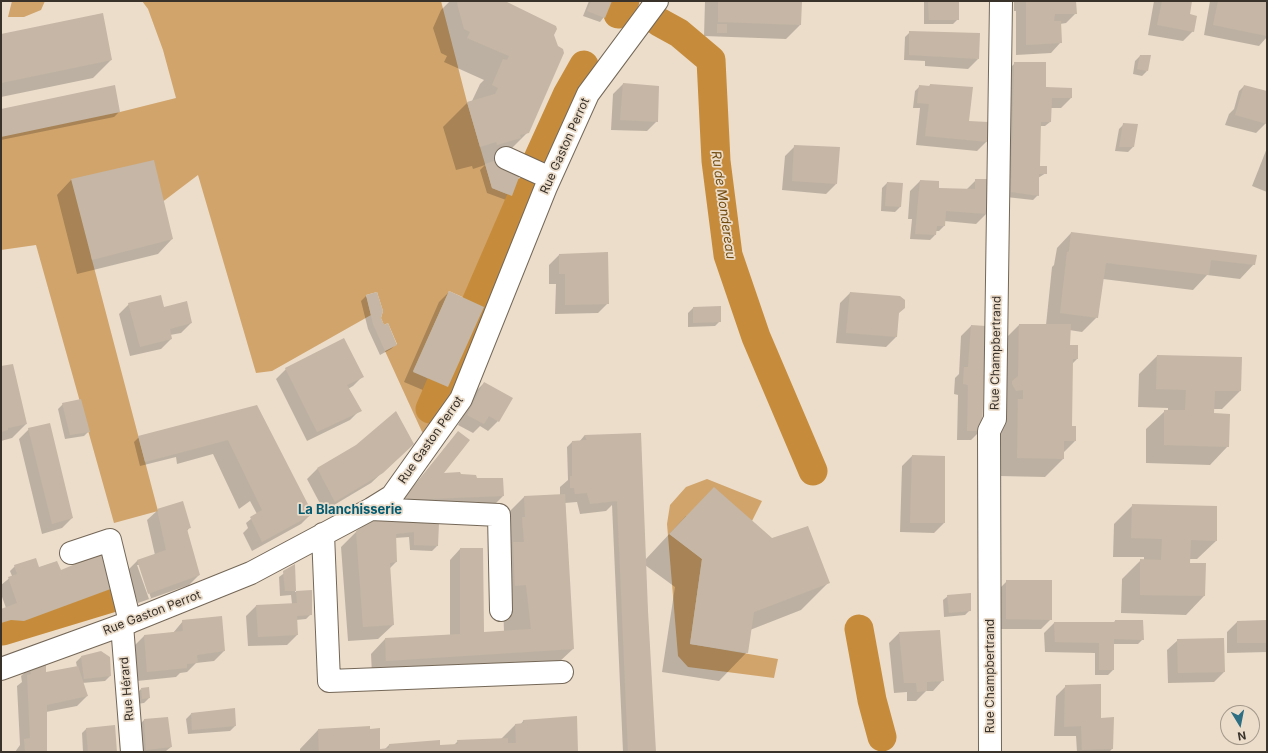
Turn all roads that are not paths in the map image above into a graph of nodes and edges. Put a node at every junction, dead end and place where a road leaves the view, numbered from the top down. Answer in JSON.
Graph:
{"nodes":[{"id":1,"x":1001,"y":1,"type":"edge"},
{"id":2,"x":652,"y":8,"type":"edge"},
{"id":3,"x":506,"y":158,"type":"dead end"},
{"id":4,"x":550,"y":178,"type":"junction"},
{"id":5,"x":371,"y":509,"type":"junction"},
{"id":6,"x":323,"y":534,"type":"junction"},
{"id":7,"x":71,"y":553,"type":"dead end"},
{"id":8,"x":125,"y":609,"type":"junction"},
{"id":9,"x":502,"y":610,"type":"dead end"},
{"id":10,"x":1,"y":669,"type":"edge"},
{"id":11,"x":562,"y":672,"type":"dead end"},
{"id":12,"x":132,"y":752,"type":"edge"},
{"id":13,"x":990,"y":752,"type":"edge"}],
"edges":[{"from":1,"to":13,"type":"street","name":"Rue Champbertrand"},
{"from":2,"to":4,"type":"street","name":"Rue Gaston Perrot"},
{"from":3,"to":4,"type":"street"},
{"from":4,"to":5,"type":"street","name":"Rue Gaston Perrot"},
{"from":5,"to":6,"type":"street","name":"Rue Gaston Perrot"},
{"from":5,"to":9,"type":"street"},
{"from":6,"to":8,"type":"street","name":"Rue Gaston Perrot"},
{"from":6,"to":11,"type":"street"},
{"from":7,"to":8,"type":"street","name":"Rue Hérard"},
{"from":8,"to":10,"type":"street","name":"Rue Gaston Perrot"},
{"from":8,"to":12,"type":"street","name":"Rue Hérard"}]}
